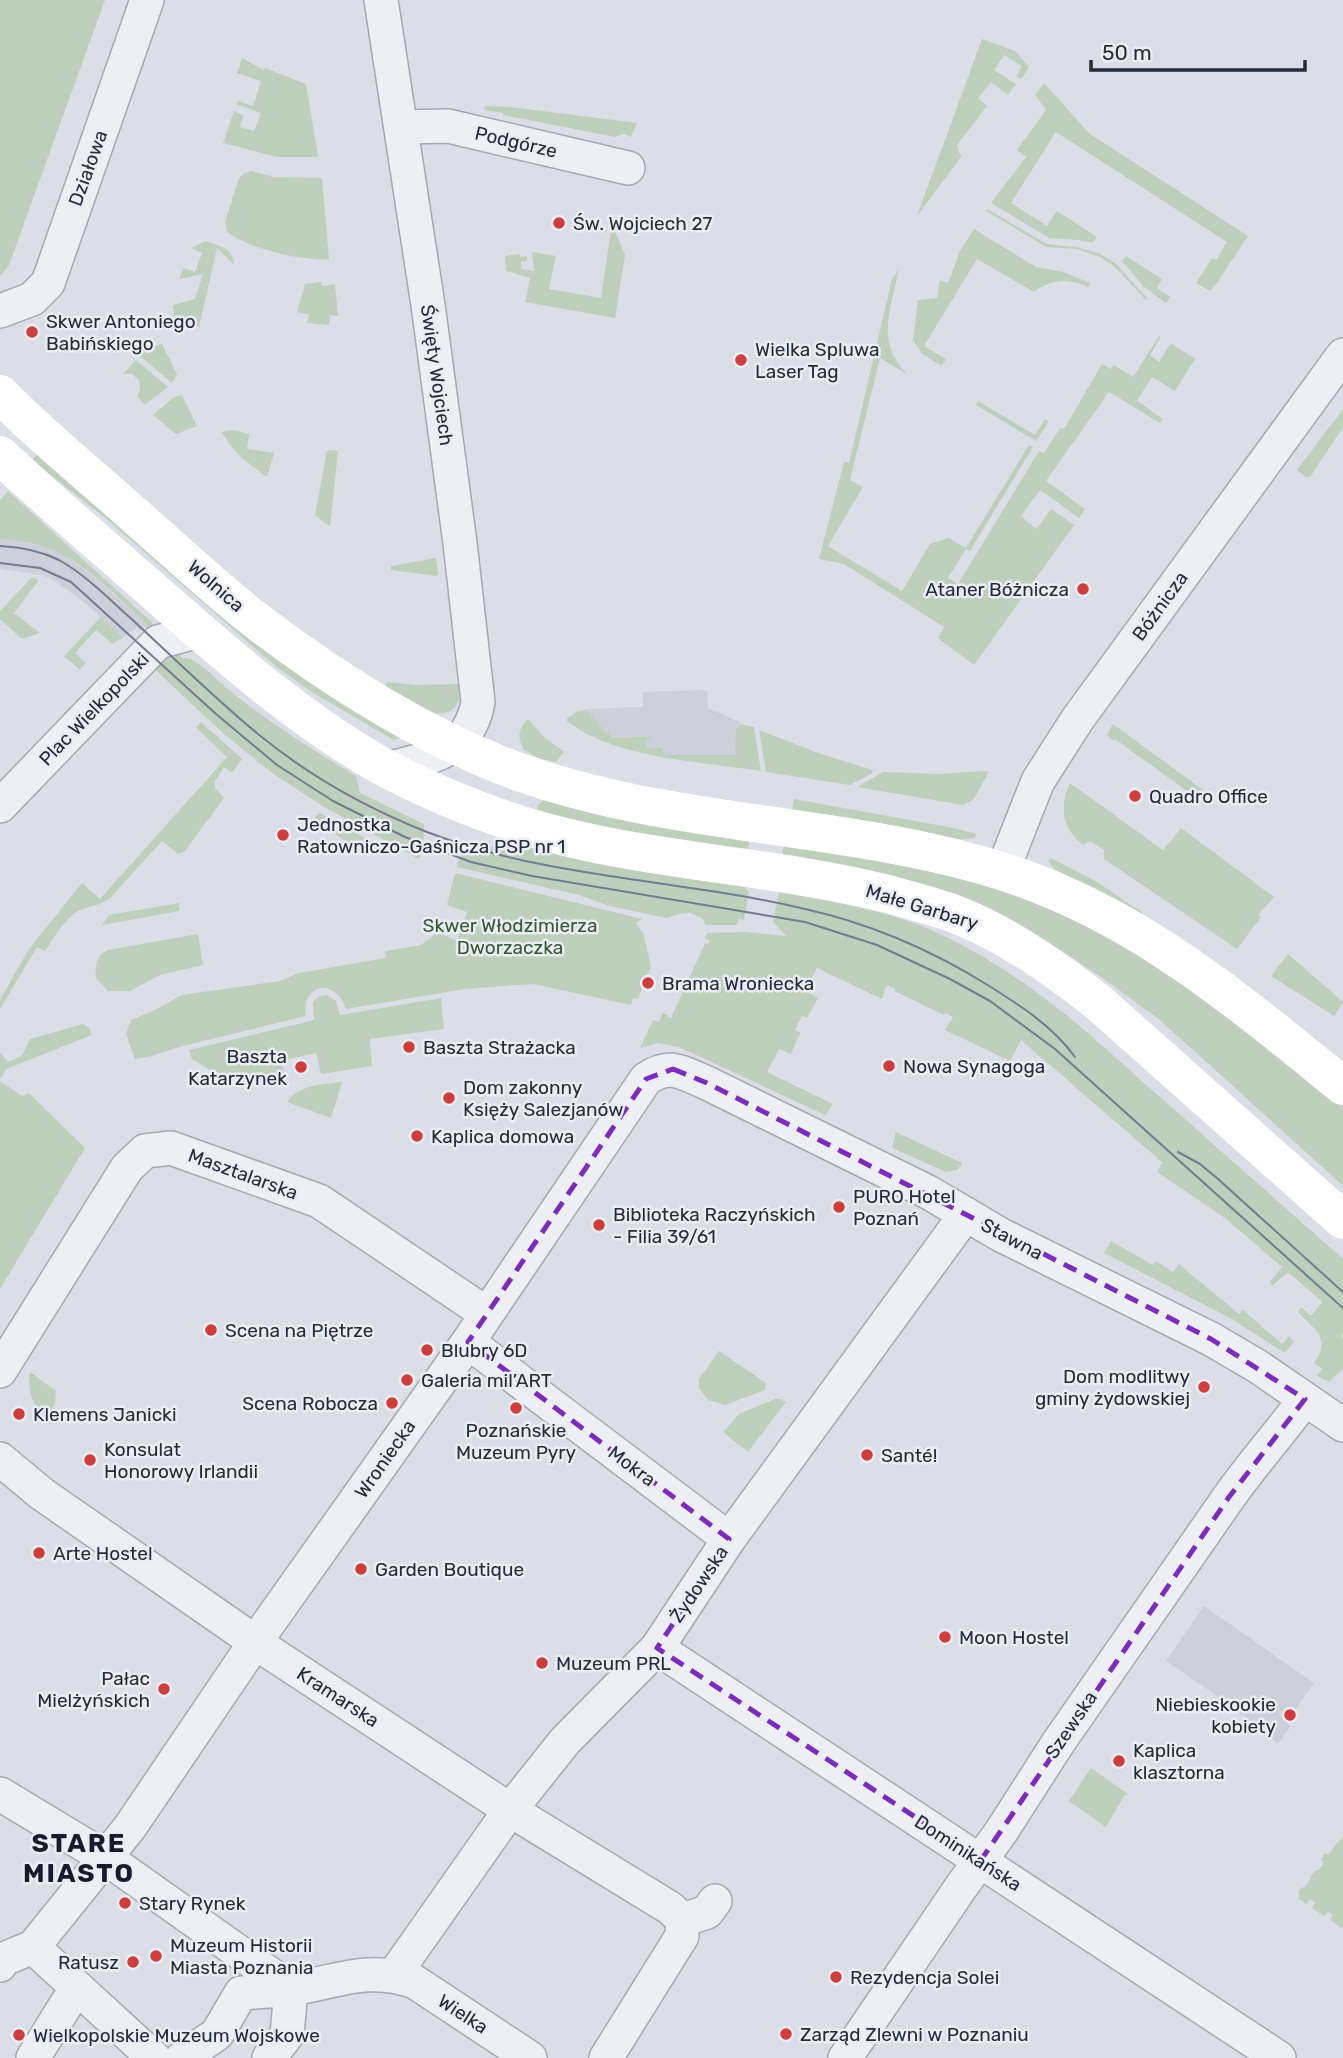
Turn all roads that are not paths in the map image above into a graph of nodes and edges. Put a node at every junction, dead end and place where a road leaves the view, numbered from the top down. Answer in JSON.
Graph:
{"nodes":[{"id":1,"x":147,"y":0,"type":"edge"},
{"id":2,"x":381,"y":0,"type":"edge"},
{"id":3,"x":402,"y":127,"type":"junction"},
{"id":4,"x":628,"y":168,"type":"dead end"},
{"id":5,"x":0,"y":312,"type":"edge"},
{"id":6,"x":1343,"y":355,"type":"edge"},
{"id":7,"x":0,"y":394,"type":"edge"},
{"id":8,"x":0,"y":455,"type":"edge"},
{"id":9,"x":200,"y":631,"type":"junction"},
{"id":10,"x":455,"y":744,"type":"junction"},
{"id":11,"x":387,"y":769,"type":"junction"},
{"id":12,"x":0,"y":806,"type":"edge"},
{"id":13,"x":1003,"y":872,"type":"junction"},
{"id":14,"x":673,"y":1069,"type":"joint"},
{"id":15,"x":1343,"y":1086,"type":"edge"},
{"id":16,"x":966,"y":1214,"type":"junction"},
{"id":17,"x":1343,"y":1220,"type":"edge"},
{"id":18,"x":487,"y":1314,"type":"junction"},
{"id":19,"x":468,"y":1342,"type":"junction"},
{"id":20,"x":0,"y":1371,"type":"edge"},
{"id":21,"x":1305,"y":1399,"type":"junction"},
{"id":22,"x":1343,"y":1425,"type":"edge"},
{"id":23,"x":1,"y":1460,"type":"edge"},
{"id":24,"x":729,"y":1539,"type":"junction"},
{"id":25,"x":256,"y":1641,"type":"junction"},
{"id":26,"x":657,"y":1648,"type":"junction"},
{"id":27,"x":0,"y":1794,"type":"edge"},
{"id":28,"x":510,"y":1810,"type":"junction"},
{"id":29,"x":106,"y":1858,"type":"junction"},
{"id":30,"x":981,"y":1860,"type":"junction"},
{"id":31,"x":9,"y":1957,"type":"edge"},
{"id":32,"x":394,"y":1975,"type":"junction"},
{"id":33,"x":291,"y":1989,"type":"junction"},
{"id":34,"x":79,"y":1990,"type":"junction"},
{"id":35,"x":33,"y":2058,"type":"edge"},
{"id":36,"x":153,"y":2058,"type":"edge"},
{"id":37,"x":181,"y":2058,"type":"edge"},
{"id":38,"x":269,"y":2058,"type":"edge"},
{"id":39,"x":530,"y":2058,"type":"edge"},
{"id":40,"x":606,"y":2058,"type":"edge"},
{"id":41,"x":845,"y":2058,"type":"edge"},
{"id":42,"x":1279,"y":2058,"type":"edge"}],
"edges":[{"from":1,"to":5,"type":"street","name":"Działowa"},
{"from":2,"to":3,"type":"street","name":"Święty Wojciech"},
{"from":3,"to":4,"type":"street","name":"Podgórze"},
{"from":3,"to":10,"type":"street","name":"Święty Wojciech"},
{"from":6,"to":13,"type":"street","name":"Bóżnicza"},
{"from":7,"to":10,"type":"street","name":"Wolnica"},
{"from":8,"to":9,"type":"street"},
{"from":9,"to":11,"type":"street"},
{"from":9,"to":12,"type":"street","name":"Plac Wielkopolski"},
{"from":10,"to":11,"type":"street"},
{"from":10,"to":13,"type":"street"},
{"from":11,"to":17,"type":"street","name":"Małe Garbary"},
{"from":13,"to":15,"type":"street"},
{"from":14,"to":16,"type":"street","name":"Stawna"},
{"from":14,"to":18,"type":"street","name":"Wroniecka"},
{"from":16,"to":21,"type":"street","name":"Stawna"},
{"from":16,"to":24,"type":"street","name":"Żydowska"},
{"from":18,"to":19,"type":"street","name":"Wroniecka"},
{"from":18,"to":20,"type":"street","name":"Masztalarska"},
{"from":19,"to":24,"type":"street","name":"Mokra"},
{"from":19,"to":25,"type":"street","name":"Wroniecka"},
{"from":21,"to":22,"type":"street","name":"Stawna"},
{"from":21,"to":30,"type":"street","name":"Szewska"},
{"from":23,"to":25,"type":"street","name":"Kramarska"},
{"from":24,"to":26,"type":"street","name":"Żydowska"},
{"from":25,"to":28,"type":"street","name":"Kramarska"},
{"from":25,"to":29,"type":"street","name":"Wroniecka"},
{"from":26,"to":28,"type":"street","name":"Żydowska"},
{"from":26,"to":30,"type":"street","name":"Dominikańska"},
{"from":27,"to":29,"type":"street"},
{"from":28,"to":32,"type":"street","name":"Żydowska"},
{"from":28,"to":40,"type":"street","name":"Kramarska"},
{"from":29,"to":31,"type":"street","name":"Wroniecka"},
{"from":29,"to":33,"type":"street"},
{"from":30,"to":41,"type":"street","name":"Szewska"},
{"from":30,"to":42,"type":"street","name":"Dominikańska"},
{"from":31,"to":34,"type":"street"},
{"from":32,"to":33,"type":"street"},
{"from":32,"to":39,"type":"street","name":"Wielka"},
{"from":33,"to":37,"type":"street"},
{"from":33,"to":38,"type":"street"},
{"from":34,"to":35,"type":"street"},
{"from":34,"to":36,"type":"street"}]}
